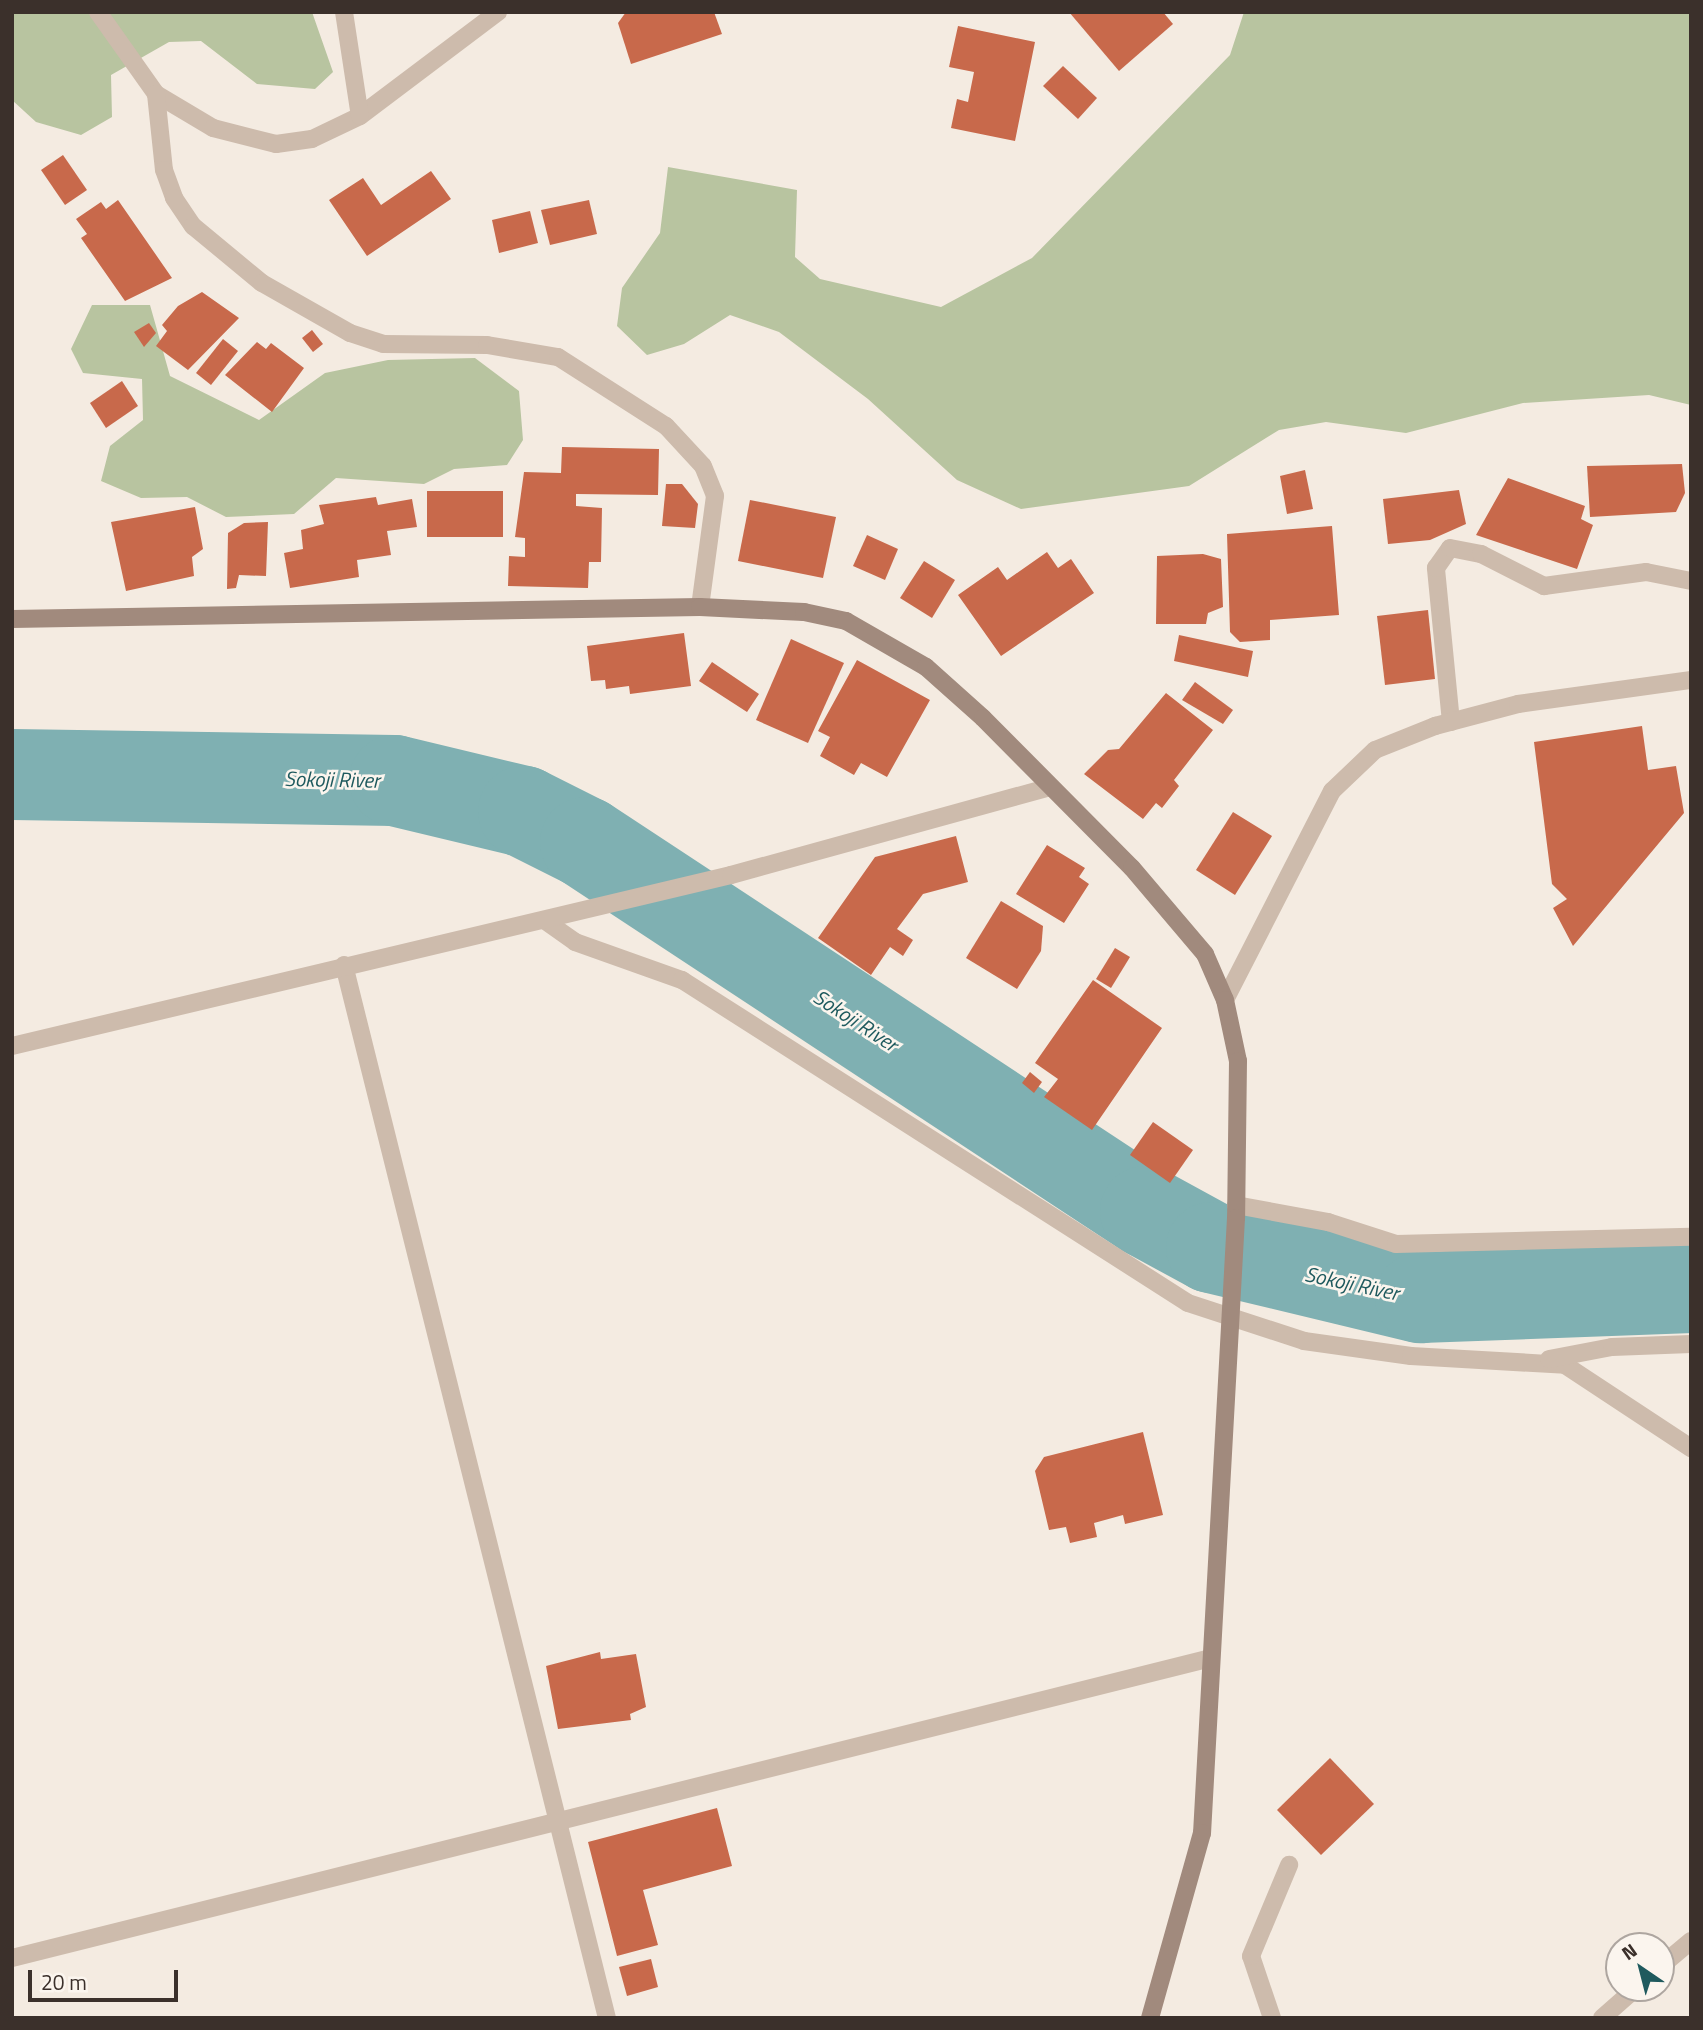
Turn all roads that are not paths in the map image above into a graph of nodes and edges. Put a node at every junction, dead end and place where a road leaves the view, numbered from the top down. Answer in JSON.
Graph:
{"nodes":[{"id":1,"x":98,"y":12,"type":"edge"},
{"id":2,"x":344,"y":12,"type":"edge"},
{"id":3,"x":498,"y":12,"type":"edge"},
{"id":4,"x":156,"y":94,"type":"junction"},
{"id":5,"x":360,"y":116,"type":"junction"},
{"id":6,"x":1691,"y":582,"type":"edge"},
{"id":7,"x":700,"y":607,"type":"junction"},
{"id":8,"x":12,"y":619,"type":"edge"},
{"id":9,"x":1691,"y":680,"type":"edge"},
{"id":10,"x":1451,"y":722,"type":"junction"},
{"id":11,"x":1050,"y":787,"type":"junction"},
{"id":12,"x":544,"y":920,"type":"junction"},
{"id":13,"x":344,"y":965,"type":"junction"},
{"id":14,"x":1225,"y":1000,"type":"junction"},
{"id":15,"x":12,"y":1046,"type":"edge"},
{"id":16,"x":1236,"y":1212,"type":"junction"},
{"id":17,"x":1691,"y":1237,"type":"edge"},
{"id":18,"x":1228,"y":1310,"type":"junction"},
{"id":19,"x":1691,"y":1344,"type":"edge"},
{"id":20,"x":1542,"y":1360,"type":"junction"},
{"id":21,"x":1691,"y":1448,"type":"edge"},
{"id":22,"x":1210,"y":1658,"type":"junction"},
{"id":23,"x":559,"y":1821,"type":"junction"},
{"id":24,"x":1289,"y":1865,"type":"dead end"},
{"id":25,"x":1691,"y":1941,"type":"edge"},
{"id":26,"x":1675,"y":1954,"type":"edge"},
{"id":27,"x":12,"y":1958,"type":"edge"},
{"id":28,"x":1620,"y":2002,"type":"edge"},
{"id":29,"x":607,"y":2018,"type":"edge"},
{"id":30,"x":1150,"y":2018,"type":"edge"},
{"id":31,"x":1272,"y":2018,"type":"edge"},
{"id":32,"x":1602,"y":2018,"type":"edge"}],
"edges":[{"from":1,"to":4,"type":"street"},
{"from":2,"to":5,"type":"street"},
{"from":3,"to":5,"type":"street"},
{"from":4,"to":5,"type":"street"},
{"from":4,"to":7,"type":"street"},
{"from":6,"to":10,"type":"street"},
{"from":7,"to":8,"type":"street"},
{"from":7,"to":11,"type":"street"},
{"from":9,"to":10,"type":"street"},
{"from":10,"to":14,"type":"street"},
{"from":11,"to":12,"type":"street"},
{"from":11,"to":14,"type":"street"},
{"from":12,"to":13,"type":"street"},
{"from":12,"to":18,"type":"street"},
{"from":13,"to":15,"type":"street"},
{"from":13,"to":23,"type":"street"},
{"from":14,"to":16,"type":"street"},
{"from":16,"to":17,"type":"street"},
{"from":16,"to":18,"type":"street"},
{"from":18,"to":20,"type":"street"},
{"from":18,"to":22,"type":"street"},
{"from":19,"to":20,"type":"street"},
{"from":20,"to":21,"type":"street"},
{"from":22,"to":23,"type":"street"},
{"from":22,"to":30,"type":"street"},
{"from":23,"to":27,"type":"street"},
{"from":23,"to":29,"type":"street"},
{"from":24,"to":31,"type":"street"},
{"from":25,"to":26,"type":"street"},
{"from":28,"to":32,"type":"street"}]}
